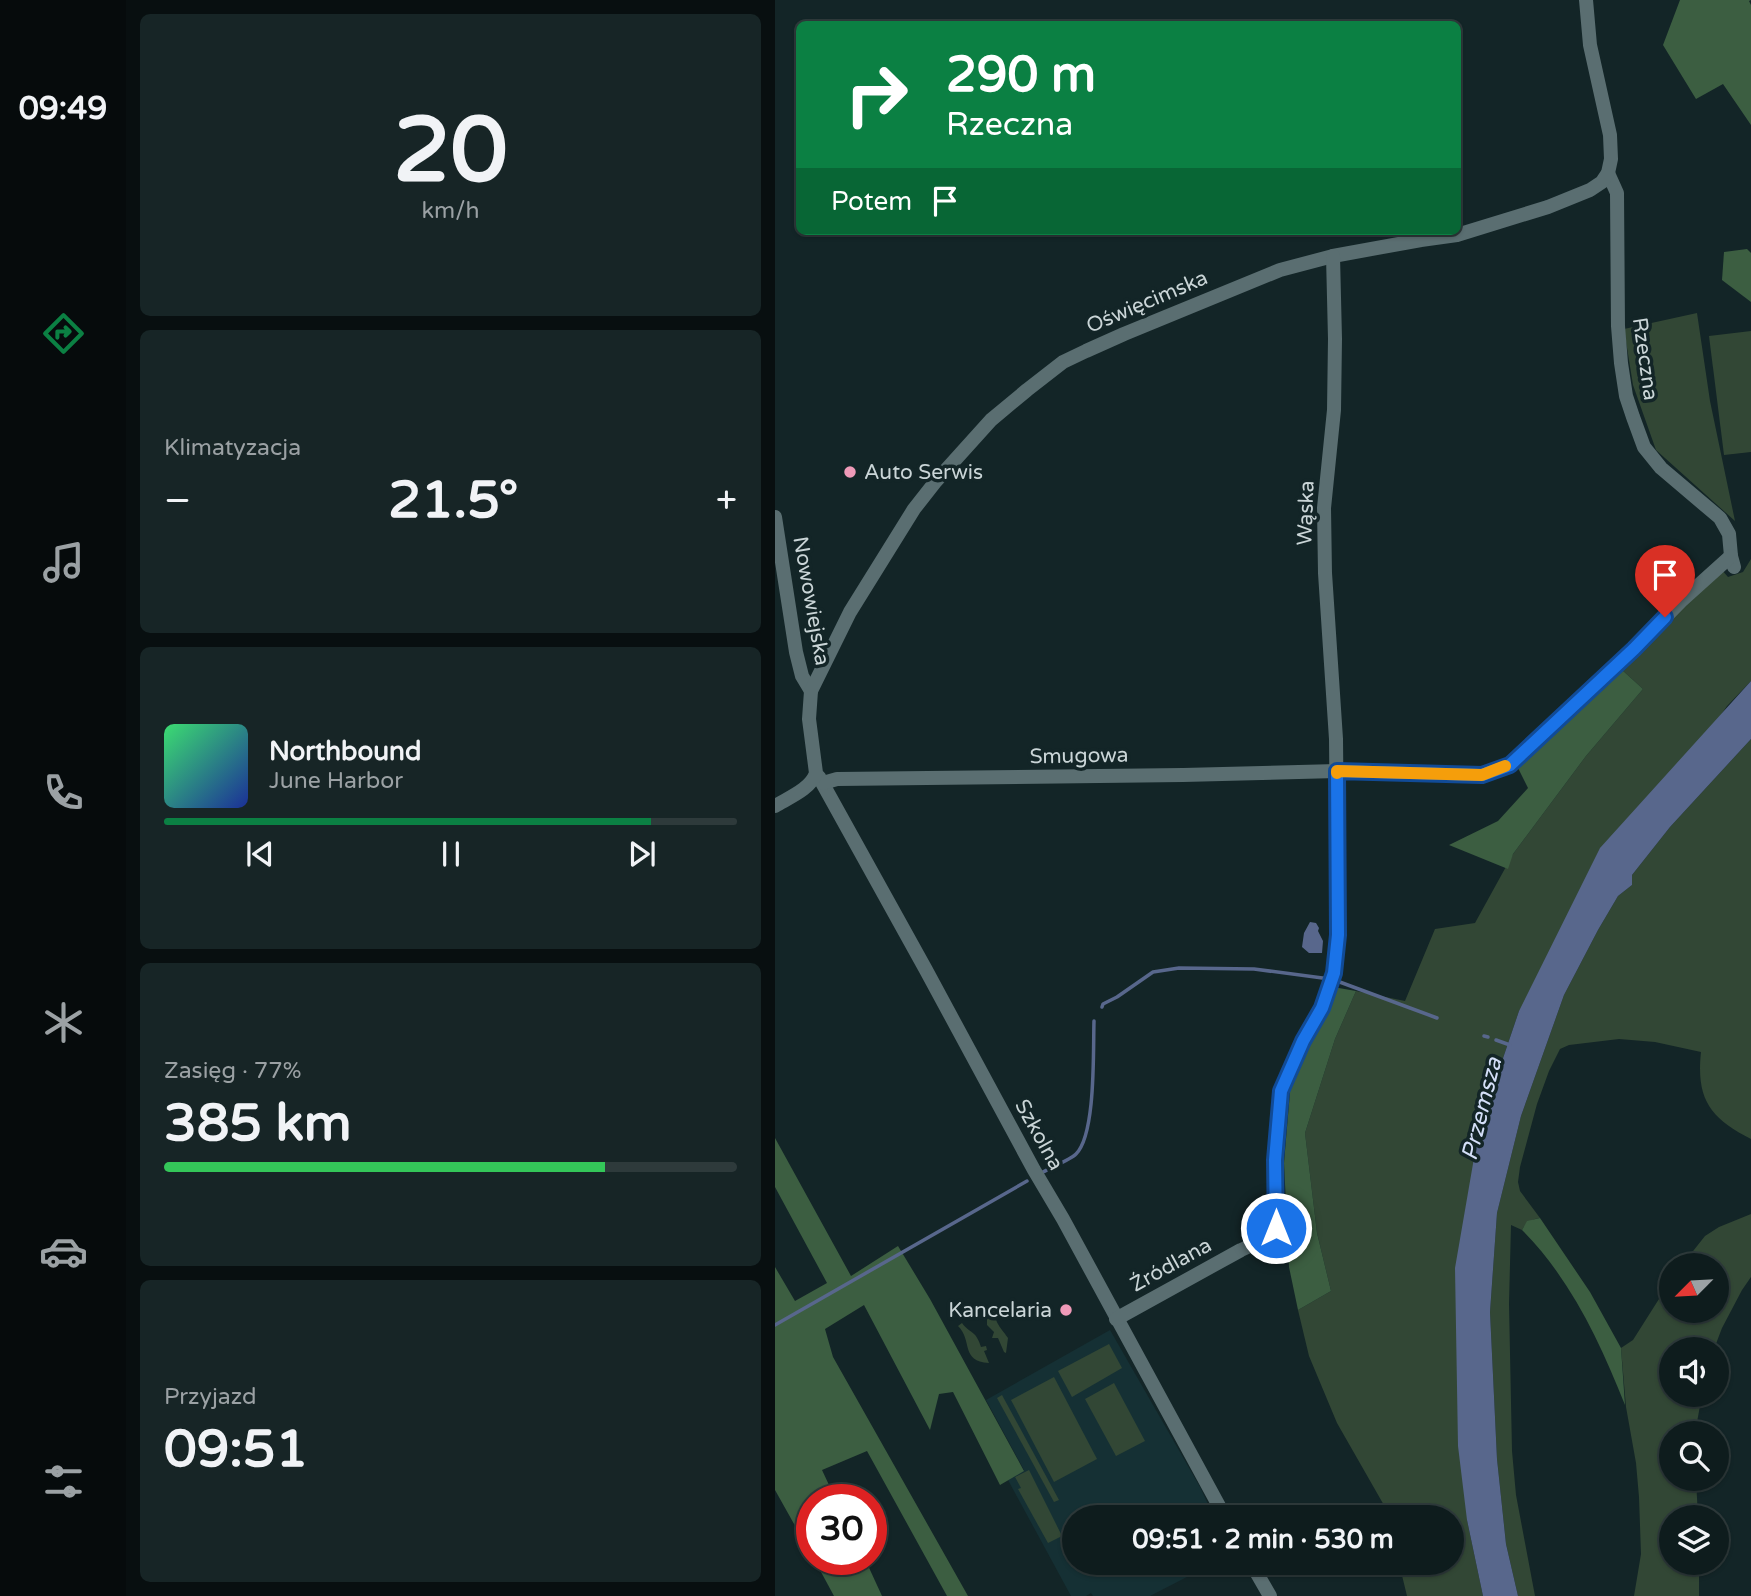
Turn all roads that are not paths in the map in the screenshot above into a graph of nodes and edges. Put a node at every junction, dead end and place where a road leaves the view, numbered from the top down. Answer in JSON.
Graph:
{"nodes":[{"id":1,"x":1586,"y":0,"type":"edge"},
{"id":2,"x":1608,"y":173,"type":"junction"},
{"id":3,"x":1461,"y":234,"type":"edge"},
{"id":4,"x":1457,"y":235,"type":"edge"},
{"id":5,"x":1333,"y":256,"type":"junction"},
{"id":6,"x":775,"y":517,"type":"edge"},
{"id":7,"x":811,"y":691,"type":"junction"},
{"id":8,"x":1337,"y":771,"type":"junction"},
{"id":9,"x":819,"y":778,"type":"junction"},
{"id":10,"x":775,"y":806,"type":"edge"},
{"id":11,"x":1116,"y":1319,"type":"junction"},
{"id":12,"x":1218,"y":1505,"type":"edge"},
{"id":13,"x":1258,"y":1575,"type":"edge"},
{"id":14,"x":1270,"y":1596,"type":"edge"}],
"edges":[{"from":1,"to":2,"type":"street"},
{"from":2,"to":3,"type":"street","name":"Oświęcimska"},
{"from":2,"to":8,"type":"street","name":"Rzeczna"},
{"from":4,"to":5,"type":"street","name":"Oświęcimska"},
{"from":5,"to":7,"type":"street","name":"Oświęcimska"},
{"from":5,"to":8,"type":"street","name":"Wąska"},
{"from":6,"to":7,"type":"street","name":"Nowowiejska"},
{"from":7,"to":9,"type":"street","name":"Oświęcimska"},
{"from":8,"to":9,"type":"street","name":"Smugowa"},
{"from":8,"to":11,"type":"street","name":"Źródlana"},
{"from":9,"to":10,"type":"street"},
{"from":9,"to":11,"type":"street","name":"Szkolna"},
{"from":11,"to":12,"type":"street","name":"Szkolna"},
{"from":13,"to":14,"type":"street"}]}
